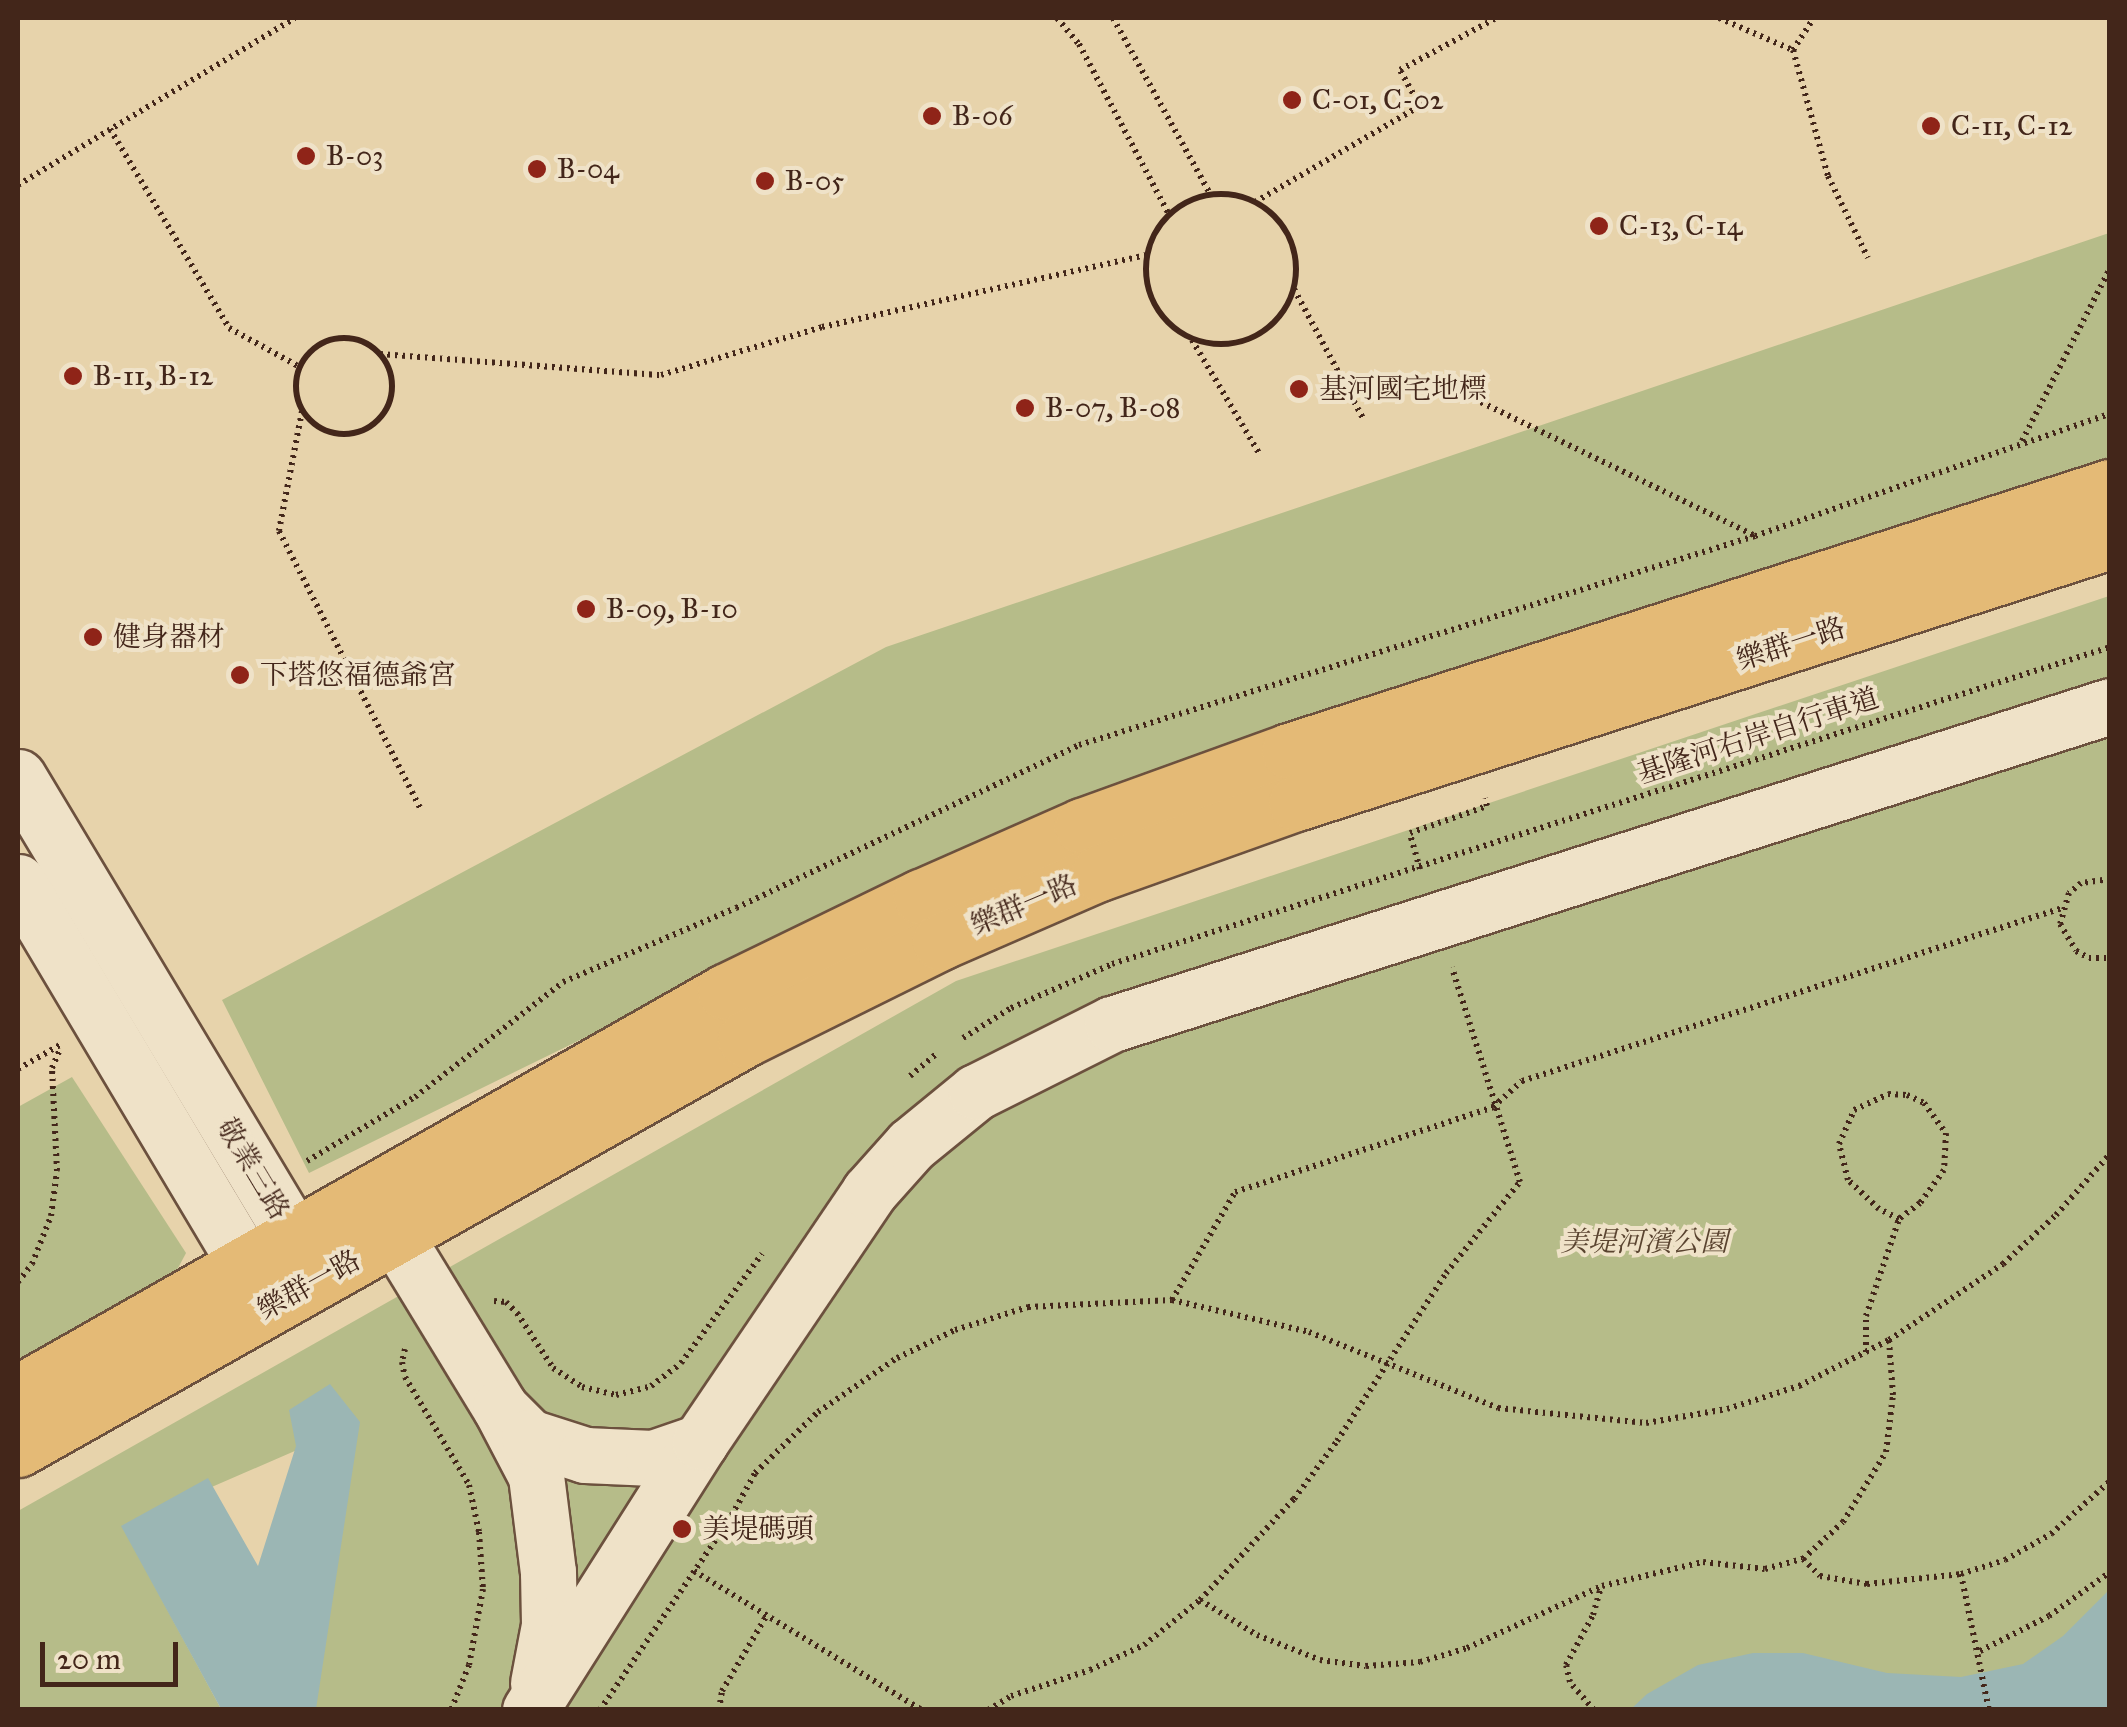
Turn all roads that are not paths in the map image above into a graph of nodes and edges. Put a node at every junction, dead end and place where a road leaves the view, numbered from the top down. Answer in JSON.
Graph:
{"nodes":[{"id":1,"x":2110,"y":487,"type":"edge"},
{"id":2,"x":2110,"y":541,"type":"edge"},
{"id":3,"x":2110,"y":706,"type":"edge"},
{"id":4,"x":18,"y":777,"type":"edge"},
{"id":5,"x":18,"y":882,"type":"edge"},
{"id":6,"x":383,"y":1215,"type":"junction"},
{"id":7,"x":294,"y":1237,"type":"junction"},
{"id":8,"x":246,"y":1264,"type":"junction"},
{"id":9,"x":294,"y":1293,"type":"junction"},
{"id":10,"x":18,"y":1392,"type":"edge"},
{"id":11,"x":500,"y":1407,"type":"junction"},
{"id":12,"x":700,"y":1442,"type":"junction"},
{"id":13,"x":18,"y":1450,"type":"edge"},
{"id":14,"x":531,"y":1708,"type":"edge"}],
"edges":[{"from":1,"to":6,"type":"main road","name":"樂群一路"},
{"from":2,"to":6,"type":"main road","name":"樂群一路"},
{"from":3,"to":12,"type":"street"},
{"from":4,"to":7,"type":"street","name":"敬業三路"},
{"from":5,"to":8,"type":"street","name":"敬業三路"},
{"from":6,"to":7,"type":"main road","name":"樂群一路"},
{"from":6,"to":9,"type":"main road","name":"樂群一路"},
{"from":6,"to":11,"type":"street"},
{"from":7,"to":8,"type":"main road","name":"樂群一路"},
{"from":7,"to":9,"type":"street","name":"敬業三路"},
{"from":8,"to":9,"type":"street","name":"敬業三路"},
{"from":8,"to":10,"type":"main road","name":"樂群一路"},
{"from":9,"to":13,"type":"main road","name":"樂群一路"},
{"from":11,"to":12,"type":"street"},
{"from":11,"to":14,"type":"street"},
{"from":12,"to":14,"type":"street"}]}
